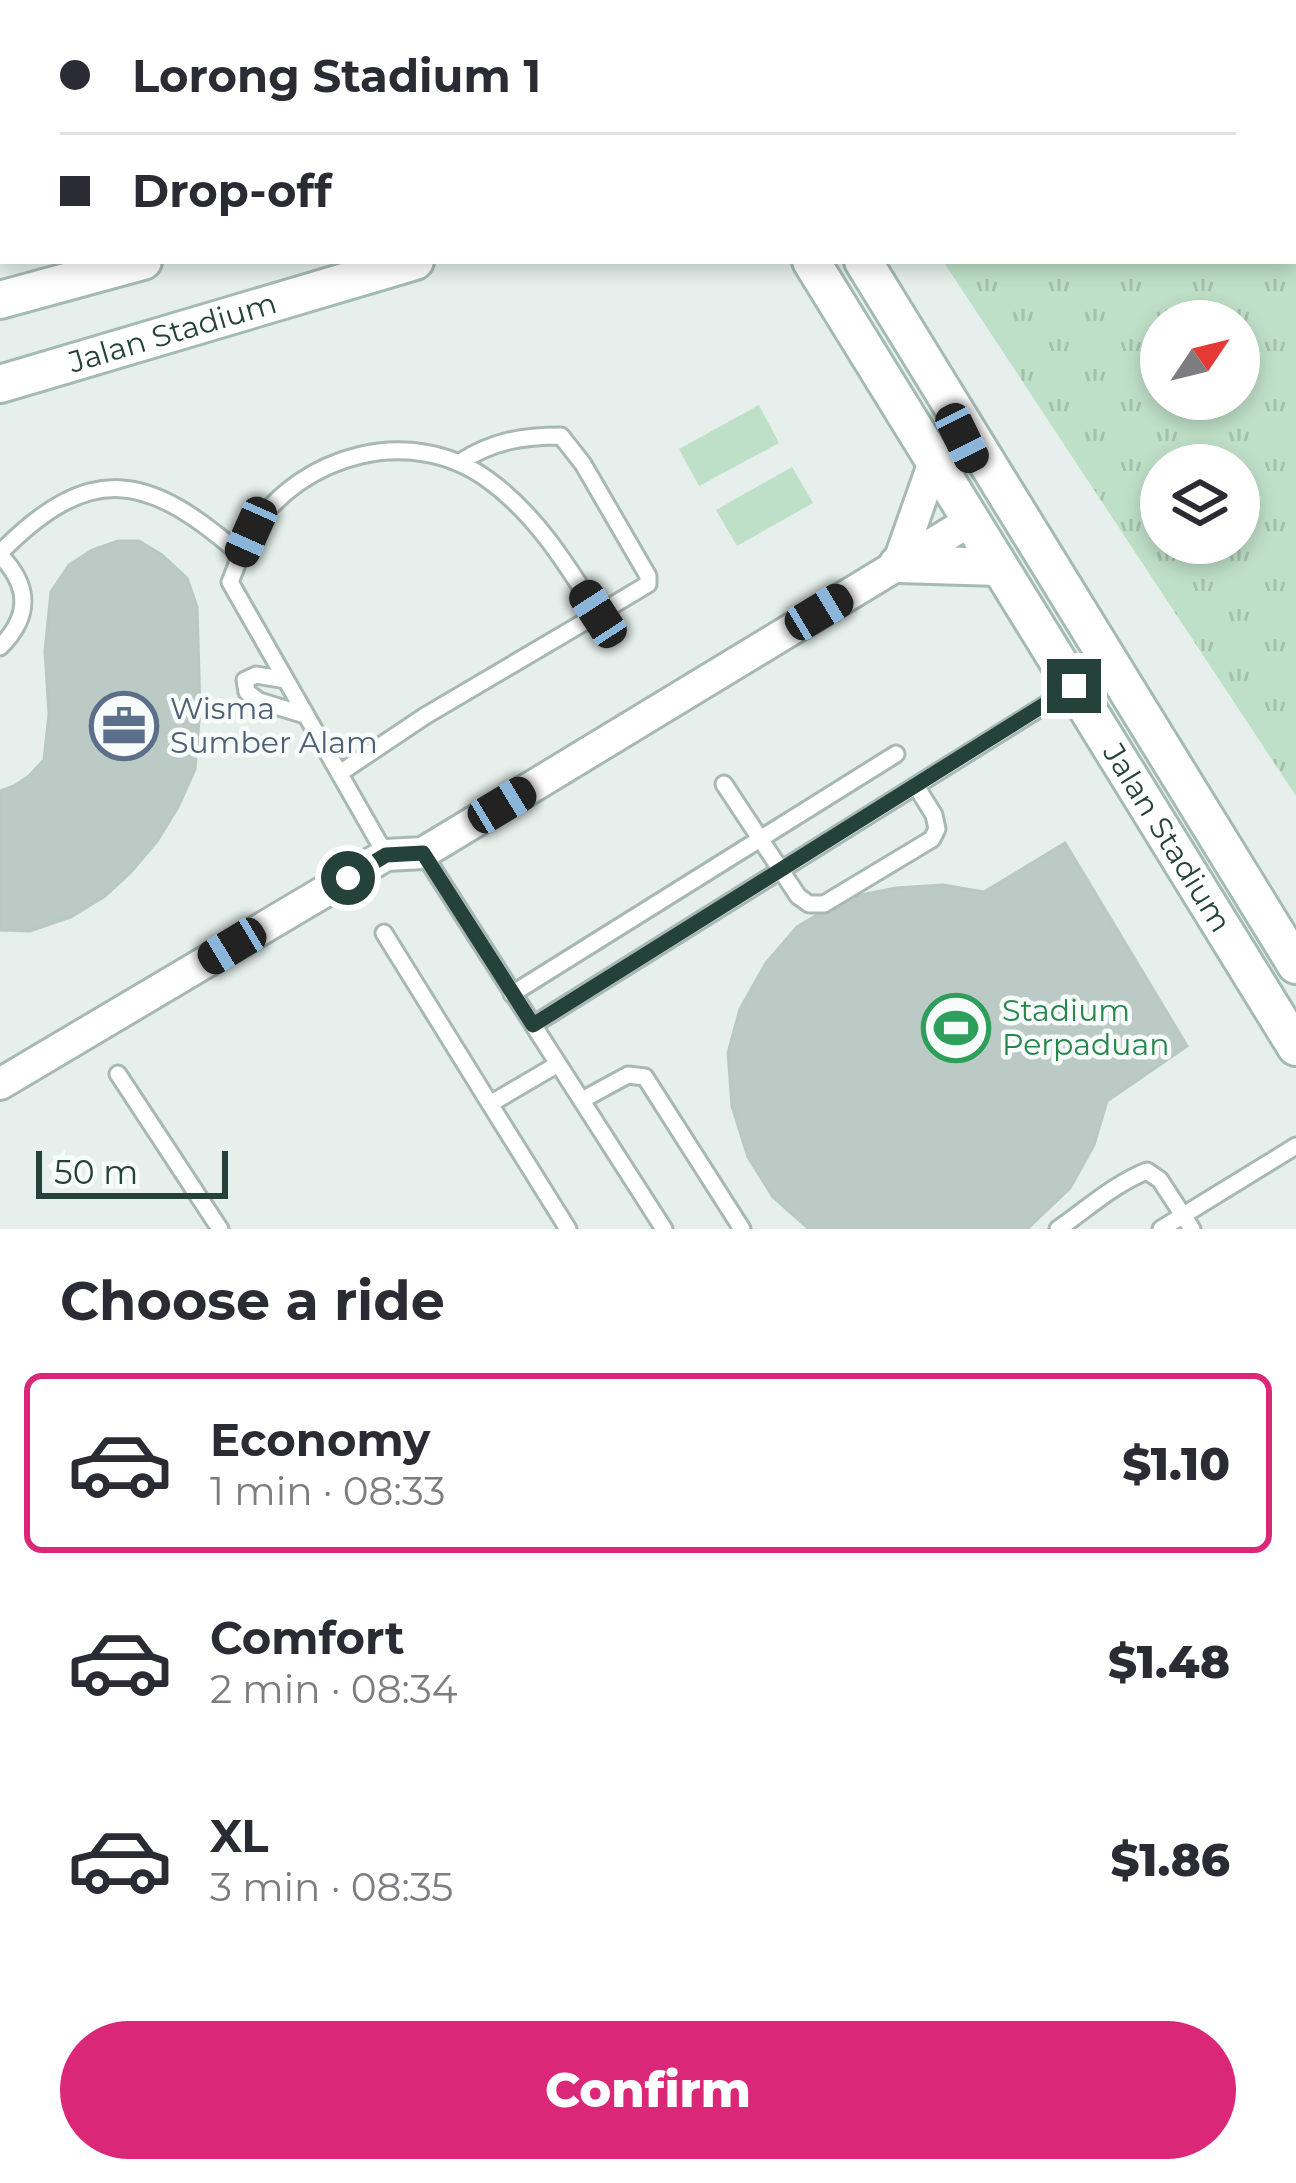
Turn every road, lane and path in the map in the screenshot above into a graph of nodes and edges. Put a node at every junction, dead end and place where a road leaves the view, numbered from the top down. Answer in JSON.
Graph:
{"nodes":[{"id":1,"x":131,"y":264,"type":"edge"},
{"id":2,"x":405,"y":264,"type":"edge"},
{"id":3,"x":813,"y":264,"type":"edge"},
{"id":4,"x":865,"y":264,"type":"edge"},
{"id":5,"x":0,"y":300,"type":"edge"},
{"id":6,"x":0,"y":384,"type":"edge"},
{"id":7,"x":959,"y":417,"type":"junction"},
{"id":8,"x":460,"y":462,"type":"junction"},
{"id":9,"x":934,"y":462,"type":"junction"},
{"id":10,"x":970,"y":521,"type":"junction"},
{"id":11,"x":0,"y":554,"type":"edge"},
{"id":12,"x":241,"y":555,"type":"junction"},
{"id":13,"x":898,"y":564,"type":"junction"},
{"id":14,"x":999,"y":567,"type":"junction"},
{"id":15,"x":598,"y":614,"type":"junction"},
{"id":16,"x":0,"y":647,"type":"edge"},
{"id":17,"x":286,"y":680,"type":"junction"},
{"id":18,"x":1074,"y":686,"type":"junction"},
{"id":19,"x":305,"y":715,"type":"junction"},
{"id":20,"x":896,"y":754,"type":"dead end"},
{"id":21,"x":340,"y":773,"type":"junction"},
{"id":22,"x":724,"y":784,"type":"dead end"},
{"id":23,"x":916,"y":786,"type":"junction"},
{"id":24,"x":760,"y":839,"type":"junction"},
{"id":25,"x":423,"y":853,"type":"junction"},
{"id":26,"x":386,"y":855,"type":"junction"},
{"id":27,"x":781,"y":872,"type":"junction"},
{"id":28,"x":384,"y":933,"type":"dead end"},
{"id":29,"x":1296,"y":965,"type":"edge"},
{"id":30,"x":512,"y":994,"type":"junction"},
{"id":31,"x":533,"y":1025,"type":"junction"},
{"id":32,"x":1296,"y":1047,"type":"edge"},
{"id":33,"x":558,"y":1064,"type":"junction"},
{"id":34,"x":118,"y":1074,"type":"dead end"},
{"id":35,"x":0,"y":1084,"type":"edge"},
{"id":36,"x":581,"y":1100,"type":"junction"},
{"id":37,"x":490,"y":1104,"type":"junction"},
{"id":38,"x":1296,"y":1146,"type":"edge"},
{"id":39,"x":1187,"y":1222,"type":"edge"},
{"id":40,"x":220,"y":1229,"type":"edge"},
{"id":41,"x":568,"y":1229,"type":"edge"},
{"id":42,"x":664,"y":1229,"type":"edge"},
{"id":43,"x":742,"y":1229,"type":"edge"},
{"id":44,"x":1058,"y":1229,"type":"edge"},
{"id":45,"x":1161,"y":1229,"type":"edge"}],
"edges":[{"from":1,"to":5,"type":"street"},
{"from":2,"to":6,"type":"street","name":"Jalan Stadium"},
{"from":3,"to":9,"type":"street","name":"Jalan Stadium"},
{"from":4,"to":7,"type":"street","name":"Jalan Stadium"},
{"from":7,"to":10,"type":"street"},
{"from":7,"to":29,"type":"street","name":"Jalan Stadium"},
{"from":8,"to":12,"type":"lane"},
{"from":8,"to":15,"type":"lane"},
{"from":8,"to":15,"type":"lane"},
{"from":9,"to":10,"type":"street","name":"Jalan Stadium"},
{"from":9,"to":13,"type":"street"},
{"from":10,"to":13,"type":"street"},
{"from":10,"to":14,"type":"street","name":"Jalan Stadium"},
{"from":11,"to":12,"type":"lane"},
{"from":11,"to":16,"type":"lane"},
{"from":12,"to":17,"type":"lane"},
{"from":13,"to":14,"type":"street"},
{"from":13,"to":25,"type":"street"},
{"from":14,"to":18,"type":"street","name":"Jalan Stadium"},
{"from":15,"to":21,"type":"lane"},
{"from":17,"to":19,"type":"lane"},
{"from":17,"to":19,"type":"lane"},
{"from":18,"to":23,"type":"lane"},
{"from":18,"to":32,"type":"street","name":"Jalan Stadium"},
{"from":19,"to":21,"type":"lane"},
{"from":20,"to":24,"type":"lane"},
{"from":21,"to":26,"type":"lane"},
{"from":22,"to":24,"type":"lane"},
{"from":23,"to":27,"type":"lane"},
{"from":23,"to":27,"type":"lane"},
{"from":24,"to":27,"type":"lane"},
{"from":24,"to":30,"type":"lane"},
{"from":25,"to":26,"type":"street"},
{"from":25,"to":30,"type":"lane"},
{"from":26,"to":35,"type":"street"},
{"from":27,"to":31,"type":"lane"},
{"from":28,"to":37,"type":"lane"},
{"from":30,"to":31,"type":"lane"},
{"from":31,"to":33,"type":"lane"},
{"from":33,"to":36,"type":"lane"},
{"from":33,"to":37,"type":"lane"},
{"from":34,"to":40,"type":"lane"},
{"from":36,"to":42,"type":"lane"},
{"from":36,"to":43,"type":"lane"},
{"from":37,"to":41,"type":"lane"},
{"from":38,"to":39,"type":"lane"},
{"from":39,"to":44,"type":"lane"},
{"from":39,"to":45,"type":"lane"}]}
